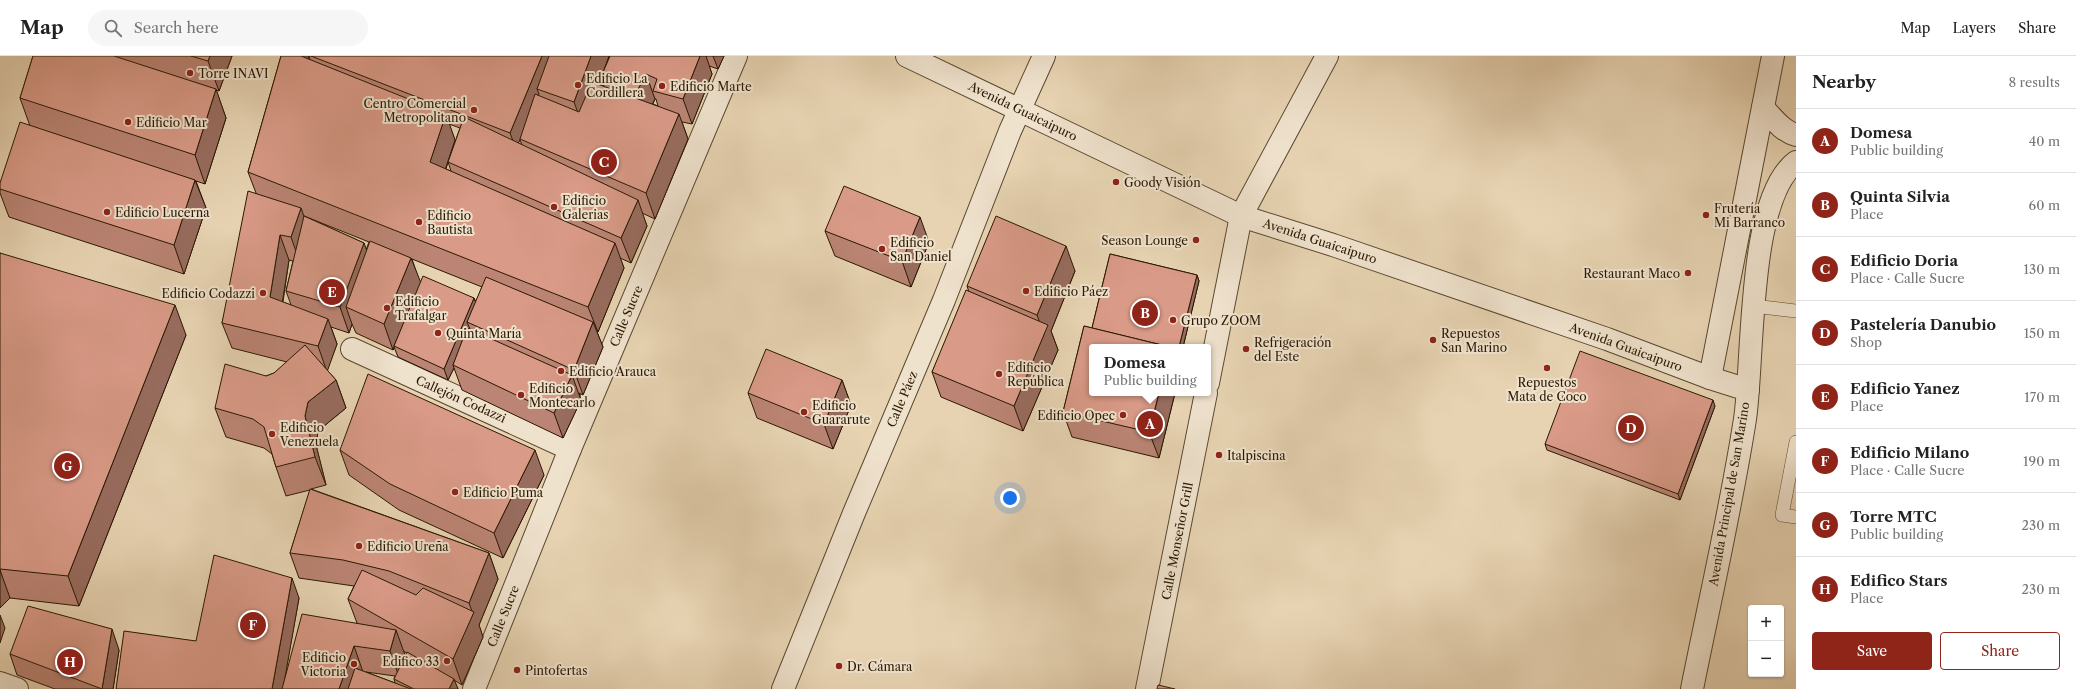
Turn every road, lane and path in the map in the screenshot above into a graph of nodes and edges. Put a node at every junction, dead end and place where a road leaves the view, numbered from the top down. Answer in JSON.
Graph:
{"nodes":[{"id":1,"x":736,"y":56,"type":"edge"},
{"id":2,"x":907,"y":56,"type":"edge"},
{"id":3,"x":1044,"y":56,"type":"edge"},
{"id":4,"x":1327,"y":56,"type":"edge"},
{"id":5,"x":1773,"y":56,"type":"edge"},
{"id":6,"x":1763,"y":108,"type":"junction"},
{"id":7,"x":1020,"y":109,"type":"junction"},
{"id":8,"x":1796,"y":135,"type":"edge"},
{"id":9,"x":1796,"y":162,"type":"edge"},
{"id":10,"x":1241,"y":216,"type":"junction"},
{"id":11,"x":1753,"y":306,"type":"junction"},
{"id":12,"x":1796,"y":311,"type":"edge"},
{"id":13,"x":352,"y":349,"type":"dead end"},
{"id":14,"x":1211,"y":368,"type":"edge"},
{"id":15,"x":1710,"y":378,"type":"junction"},
{"id":16,"x":1748,"y":390,"type":"junction"},
{"id":17,"x":1205,"y":396,"type":"edge"},
{"id":18,"x":1796,"y":442,"type":"edge"},
{"id":19,"x":570,"y":448,"type":"junction"},
{"id":20,"x":1796,"y":517,"type":"edge"},
{"id":21,"x":0,"y":683,"type":"edge"},
{"id":22,"x":17,"y":689,"type":"edge"},
{"id":23,"x":474,"y":689,"type":"edge"},
{"id":24,"x":783,"y":689,"type":"edge"},
{"id":25,"x":1147,"y":689,"type":"edge"},
{"id":26,"x":1692,"y":689,"type":"edge"}],
"edges":[{"from":1,"to":19,"type":"street","name":"Calle Sucre"},
{"from":2,"to":7,"type":"street","name":"Avenida Guaicaipuro"},
{"from":3,"to":7,"type":"street","name":"Calle Páez"},
{"from":4,"to":10,"type":"street"},
{"from":5,"to":6,"type":"street"},
{"from":6,"to":8,"type":"street"},
{"from":6,"to":15,"type":"street"},
{"from":7,"to":10,"type":"street","name":"Avenida Guaicaipuro"},
{"from":7,"to":24,"type":"street","name":"Calle Páez"},
{"from":9,"to":11,"type":"street","name":"Avenida Principal de San Marino"},
{"from":10,"to":14,"type":"street"},
{"from":10,"to":15,"type":"street","name":"Avenida Guaicaipuro"},
{"from":11,"to":12,"type":"lane"},
{"from":11,"to":16,"type":"street","name":"Avenida Principal de San Marino"},
{"from":13,"to":19,"type":"street","name":"Callejón Codazzi"},
{"from":15,"to":16,"type":"street","name":"Avenida Guaicaipuro"},
{"from":16,"to":26,"type":"street","name":"Avenida Principal de San Marino"},
{"from":17,"to":25,"type":"street","name":"Calle Monseñor Grill"},
{"from":18,"to":20,"type":"lane"},
{"from":19,"to":23,"type":"street","name":"Calle Sucre"},
{"from":21,"to":22,"type":"street"}]}
